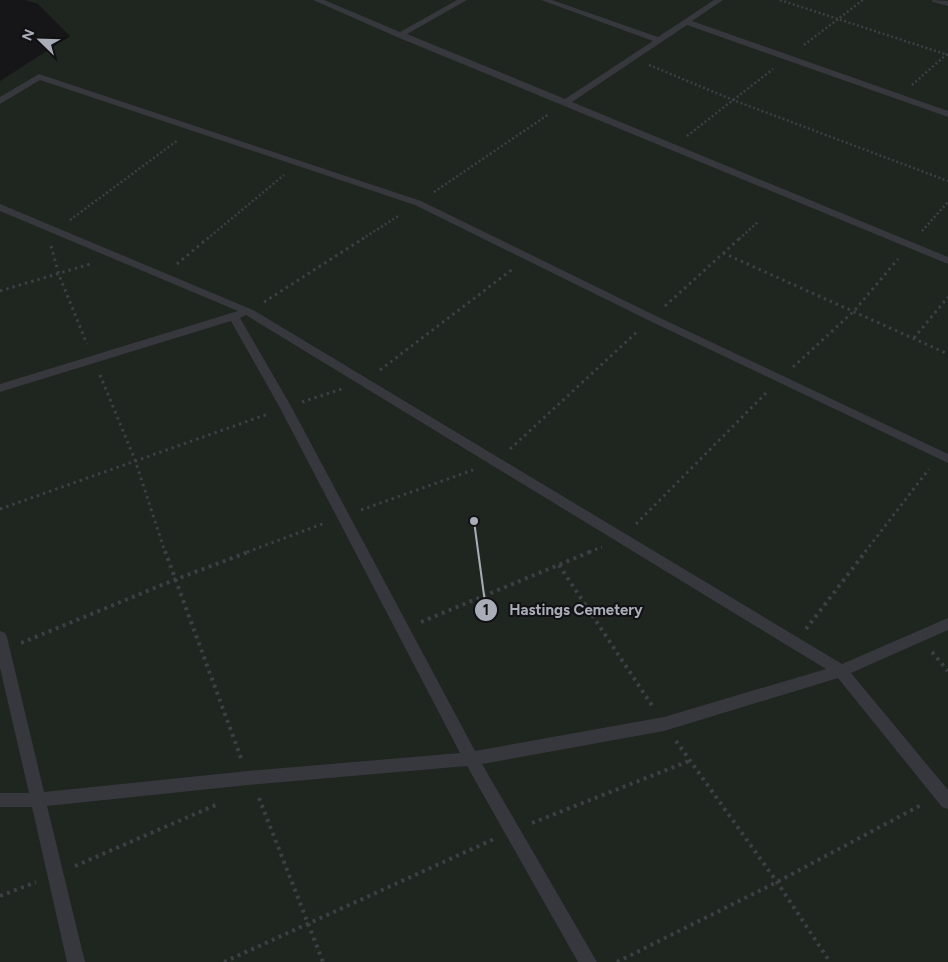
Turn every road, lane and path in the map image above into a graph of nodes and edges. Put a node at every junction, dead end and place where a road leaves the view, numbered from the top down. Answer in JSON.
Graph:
{"nodes":[{"id":1,"x":317,"y":0,"type":"edge"},
{"id":2,"x":463,"y":0,"type":"edge"},
{"id":3,"x":545,"y":0,"type":"edge"},
{"id":4,"x":719,"y":0,"type":"edge"},
{"id":5,"x":780,"y":0,"type":"edge"},
{"id":6,"x":863,"y":0,"type":"edge"},
{"id":7,"x":936,"y":0,"type":"edge"},
{"id":8,"x":948,"y":4,"type":"edge"},
{"id":9,"x":838,"y":19,"type":"junction"},
{"id":10,"x":687,"y":22,"type":"junction"},
{"id":11,"x":400,"y":35,"type":"junction"},
{"id":12,"x":659,"y":40,"type":"junction"},
{"id":13,"x":947,"y":54,"type":"edge"},
{"id":14,"x":788,"y":57,"type":"junction"},
{"id":15,"x":632,"y":59,"type":"junction"},
{"id":16,"x":898,"y":97,"type":"junction"},
{"id":17,"x":733,"y":100,"type":"junction"},
{"id":18,"x":0,"y":101,"type":"edge"},
{"id":19,"x":565,"y":103,"type":"junction"},
{"id":20,"x":948,"y":114,"type":"edge"},
{"id":21,"x":194,"y":128,"type":"junction"},
{"id":22,"x":673,"y":147,"type":"junction"},
{"id":23,"x":299,"y":163,"type":"junction"},
{"id":24,"x":948,"y":181,"type":"edge"},
{"id":25,"x":948,"y":202,"type":"edge"},
{"id":26,"x":418,"y":203,"type":"junction"},
{"id":27,"x":0,"y":207,"type":"edge"},
{"id":28,"x":759,"y":221,"type":"dead end"},
{"id":29,"x":51,"y":228,"type":"junction"},
{"id":30,"x":909,"y":245,"type":"junction"},
{"id":31,"x":723,"y":253,"type":"junction"},
{"id":32,"x":116,"y":256,"type":"junction"},
{"id":33,"x":529,"y":257,"type":"junction"},
{"id":34,"x":948,"y":261,"type":"edge"},
{"id":35,"x":59,"y":275,"type":"junction"},
{"id":36,"x":163,"y":276,"type":"junction"},
{"id":37,"x":0,"y":291,"type":"edge"},
{"id":38,"x":948,"y":297,"type":"edge"},
{"id":39,"x":854,"y":310,"type":"junction"},
{"id":40,"x":249,"y":312,"type":"junction"},
{"id":41,"x":234,"y":316,"type":"junction"},
{"id":42,"x":652,"y":318,"type":"junction"},
{"id":43,"x":914,"y":338,"type":"junction"},
{"id":44,"x":948,"y":354,"type":"edge"},
{"id":45,"x":93,"y":359,"type":"junction"},
{"id":46,"x":781,"y":378,"type":"junction"},
{"id":47,"x":364,"y":382,"type":"junction"},
{"id":48,"x":0,"y":388,"type":"edge"},
{"id":49,"x":286,"y":408,"type":"junction"},
{"id":50,"x":944,"y":457,"type":"edge"},
{"id":51,"x":135,"y":460,"type":"junction"},
{"id":52,"x":496,"y":462,"type":"junction"},
{"id":53,"x":0,"y":509,"type":"edge"},
{"id":54,"x":343,"y":516,"type":"junction"},
{"id":55,"x":622,"y":538,"type":"junction"},
{"id":56,"x":560,"y":565,"type":"junction"},
{"id":57,"x":174,"y":580,"type":"junction"},
{"id":58,"x":948,"y":624,"type":"edge"},
{"id":59,"x":404,"y":629,"type":"junction"},
{"id":60,"x":919,"y":638,"type":"junction"},
{"id":61,"x":2,"y":643,"type":"edge"},
{"id":62,"x":795,"y":643,"type":"junction"},
{"id":63,"x":841,"y":671,"type":"junction"},
{"id":64,"x":948,"y":671,"type":"edge"},
{"id":65,"x":664,"y":724,"type":"junction"},
{"id":66,"x":471,"y":759,"type":"junction"},
{"id":67,"x":690,"y":761,"type":"junction"},
{"id":68,"x":248,"y":778,"type":"junction"},
{"id":69,"x":945,"y":798,"type":"edge"},
{"id":70,"x":0,"y":800,"type":"edge"},
{"id":71,"x":38,"y":800,"type":"junction"},
{"id":72,"x":227,"y":800,"type":"dead end"},
{"id":73,"x":513,"y":830,"type":"junction"},
{"id":74,"x":56,"y":874,"type":"junction"},
{"id":75,"x":777,"y":882,"type":"junction"},
{"id":76,"x":0,"y":896,"type":"edge"},
{"id":77,"x":308,"y":922,"type":"junction"},
{"id":78,"x":76,"y":962,"type":"edge"},
{"id":79,"x":224,"y":962,"type":"edge"},
{"id":80,"x":323,"y":962,"type":"edge"},
{"id":81,"x":588,"y":962,"type":"edge"},
{"id":82,"x":617,"y":962,"type":"edge"},
{"id":83,"x":830,"y":962,"type":"edge"}],
"edges":[{"from":1,"to":11,"type":"lane"},
{"from":2,"to":11,"type":"lane"},
{"from":3,"to":12,"type":"lane"},
{"from":4,"to":10,"type":"lane"},
{"from":5,"to":9,"type":"path"},
{"from":6,"to":9,"type":"path"},
{"from":7,"to":8,"type":"lane"},
{"from":9,"to":13,"type":"path"},
{"from":9,"to":14,"type":"path"},
{"from":10,"to":12,"type":"lane"},
{"from":10,"to":14,"type":"lane"},
{"from":11,"to":19,"type":"lane"},
{"from":12,"to":15,"type":"lane"},
{"from":13,"to":16,"type":"path"},
{"from":14,"to":16,"type":"lane"},
{"from":14,"to":17,"type":"path"},
{"from":15,"to":17,"type":"path"},
{"from":15,"to":19,"type":"lane"},
{"from":16,"to":20,"type":"lane"},
{"from":17,"to":22,"type":"path"},
{"from":17,"to":24,"type":"path"},
{"from":18,"to":21,"type":"lane"},
{"from":19,"to":22,"type":"lane"},
{"from":19,"to":26,"type":"path"},
{"from":21,"to":23,"type":"lane"},
{"from":21,"to":29,"type":"path"},
{"from":22,"to":30,"type":"lane"},
{"from":23,"to":26,"type":"lane"},
{"from":23,"to":36,"type":"path"},
{"from":25,"to":30,"type":"path"},
{"from":26,"to":33,"type":"lane"},
{"from":26,"to":40,"type":"path"},
{"from":27,"to":29,"type":"lane"},
{"from":28,"to":31,"type":"path"},
{"from":29,"to":32,"type":"lane"},
{"from":29,"to":35,"type":"path"},
{"from":30,"to":34,"type":"lane"},
{"from":30,"to":39,"type":"path"},
{"from":31,"to":39,"type":"path"},
{"from":31,"to":42,"type":"path"},
{"from":32,"to":35,"type":"path"},
{"from":32,"to":36,"type":"lane"},
{"from":33,"to":42,"type":"lane"},
{"from":33,"to":47,"type":"path"},
{"from":35,"to":37,"type":"path"},
{"from":35,"to":45,"type":"path"},
{"from":36,"to":40,"type":"lane"},
{"from":38,"to":43,"type":"path"},
{"from":39,"to":43,"type":"path"},
{"from":39,"to":46,"type":"path"},
{"from":40,"to":41,"type":"lane"},
{"from":40,"to":47,"type":"lane"},
{"from":41,"to":45,"type":"lane"},
{"from":41,"to":49,"type":"lane"},
{"from":42,"to":46,"type":"lane"},
{"from":42,"to":52,"type":"path"},
{"from":43,"to":44,"type":"path"},
{"from":45,"to":48,"type":"lane"},
{"from":45,"to":51,"type":"path"},
{"from":46,"to":50,"type":"lane"},
{"from":46,"to":55,"type":"path"},
{"from":47,"to":49,"type":"path"},
{"from":47,"to":52,"type":"lane"},
{"from":49,"to":51,"type":"path"},
{"from":49,"to":54,"type":"lane"},
{"from":50,"to":62,"type":"path"},
{"from":51,"to":53,"type":"path"},
{"from":51,"to":57,"type":"path"},
{"from":52,"to":54,"type":"path"},
{"from":52,"to":55,"type":"lane"},
{"from":54,"to":57,"type":"path"},
{"from":54,"to":59,"type":"lane"},
{"from":55,"to":56,"type":"path"},
{"from":55,"to":62,"type":"lane"},
{"from":56,"to":59,"type":"path"},
{"from":56,"to":65,"type":"path"},
{"from":57,"to":61,"type":"path"},
{"from":57,"to":68,"type":"path"},
{"from":58,"to":60,"type":"lane"},
{"from":59,"to":66,"type":"lane"},
{"from":60,"to":63,"type":"lane"},
{"from":60,"to":64,"type":"path"},
{"from":61,"to":71,"type":"lane"},
{"from":62,"to":63,"type":"lane"},
{"from":63,"to":65,"type":"lane"},
{"from":63,"to":69,"type":"lane"},
{"from":65,"to":66,"type":"lane"},
{"from":65,"to":67,"type":"path"},
{"from":66,"to":68,"type":"lane"},
{"from":66,"to":73,"type":"lane"},
{"from":67,"to":73,"type":"path"},
{"from":67,"to":75,"type":"path"},
{"from":68,"to":71,"type":"lane"},
{"from":68,"to":77,"type":"path"},
{"from":69,"to":75,"type":"path"},
{"from":70,"to":71,"type":"lane"},
{"from":71,"to":74,"type":"lane"},
{"from":72,"to":74,"type":"path"},
{"from":73,"to":77,"type":"path"},
{"from":73,"to":81,"type":"lane"},
{"from":74,"to":76,"type":"path"},
{"from":74,"to":78,"type":"lane"},
{"from":75,"to":82,"type":"path"},
{"from":75,"to":83,"type":"path"},
{"from":77,"to":79,"type":"path"},
{"from":77,"to":80,"type":"path"}]}
